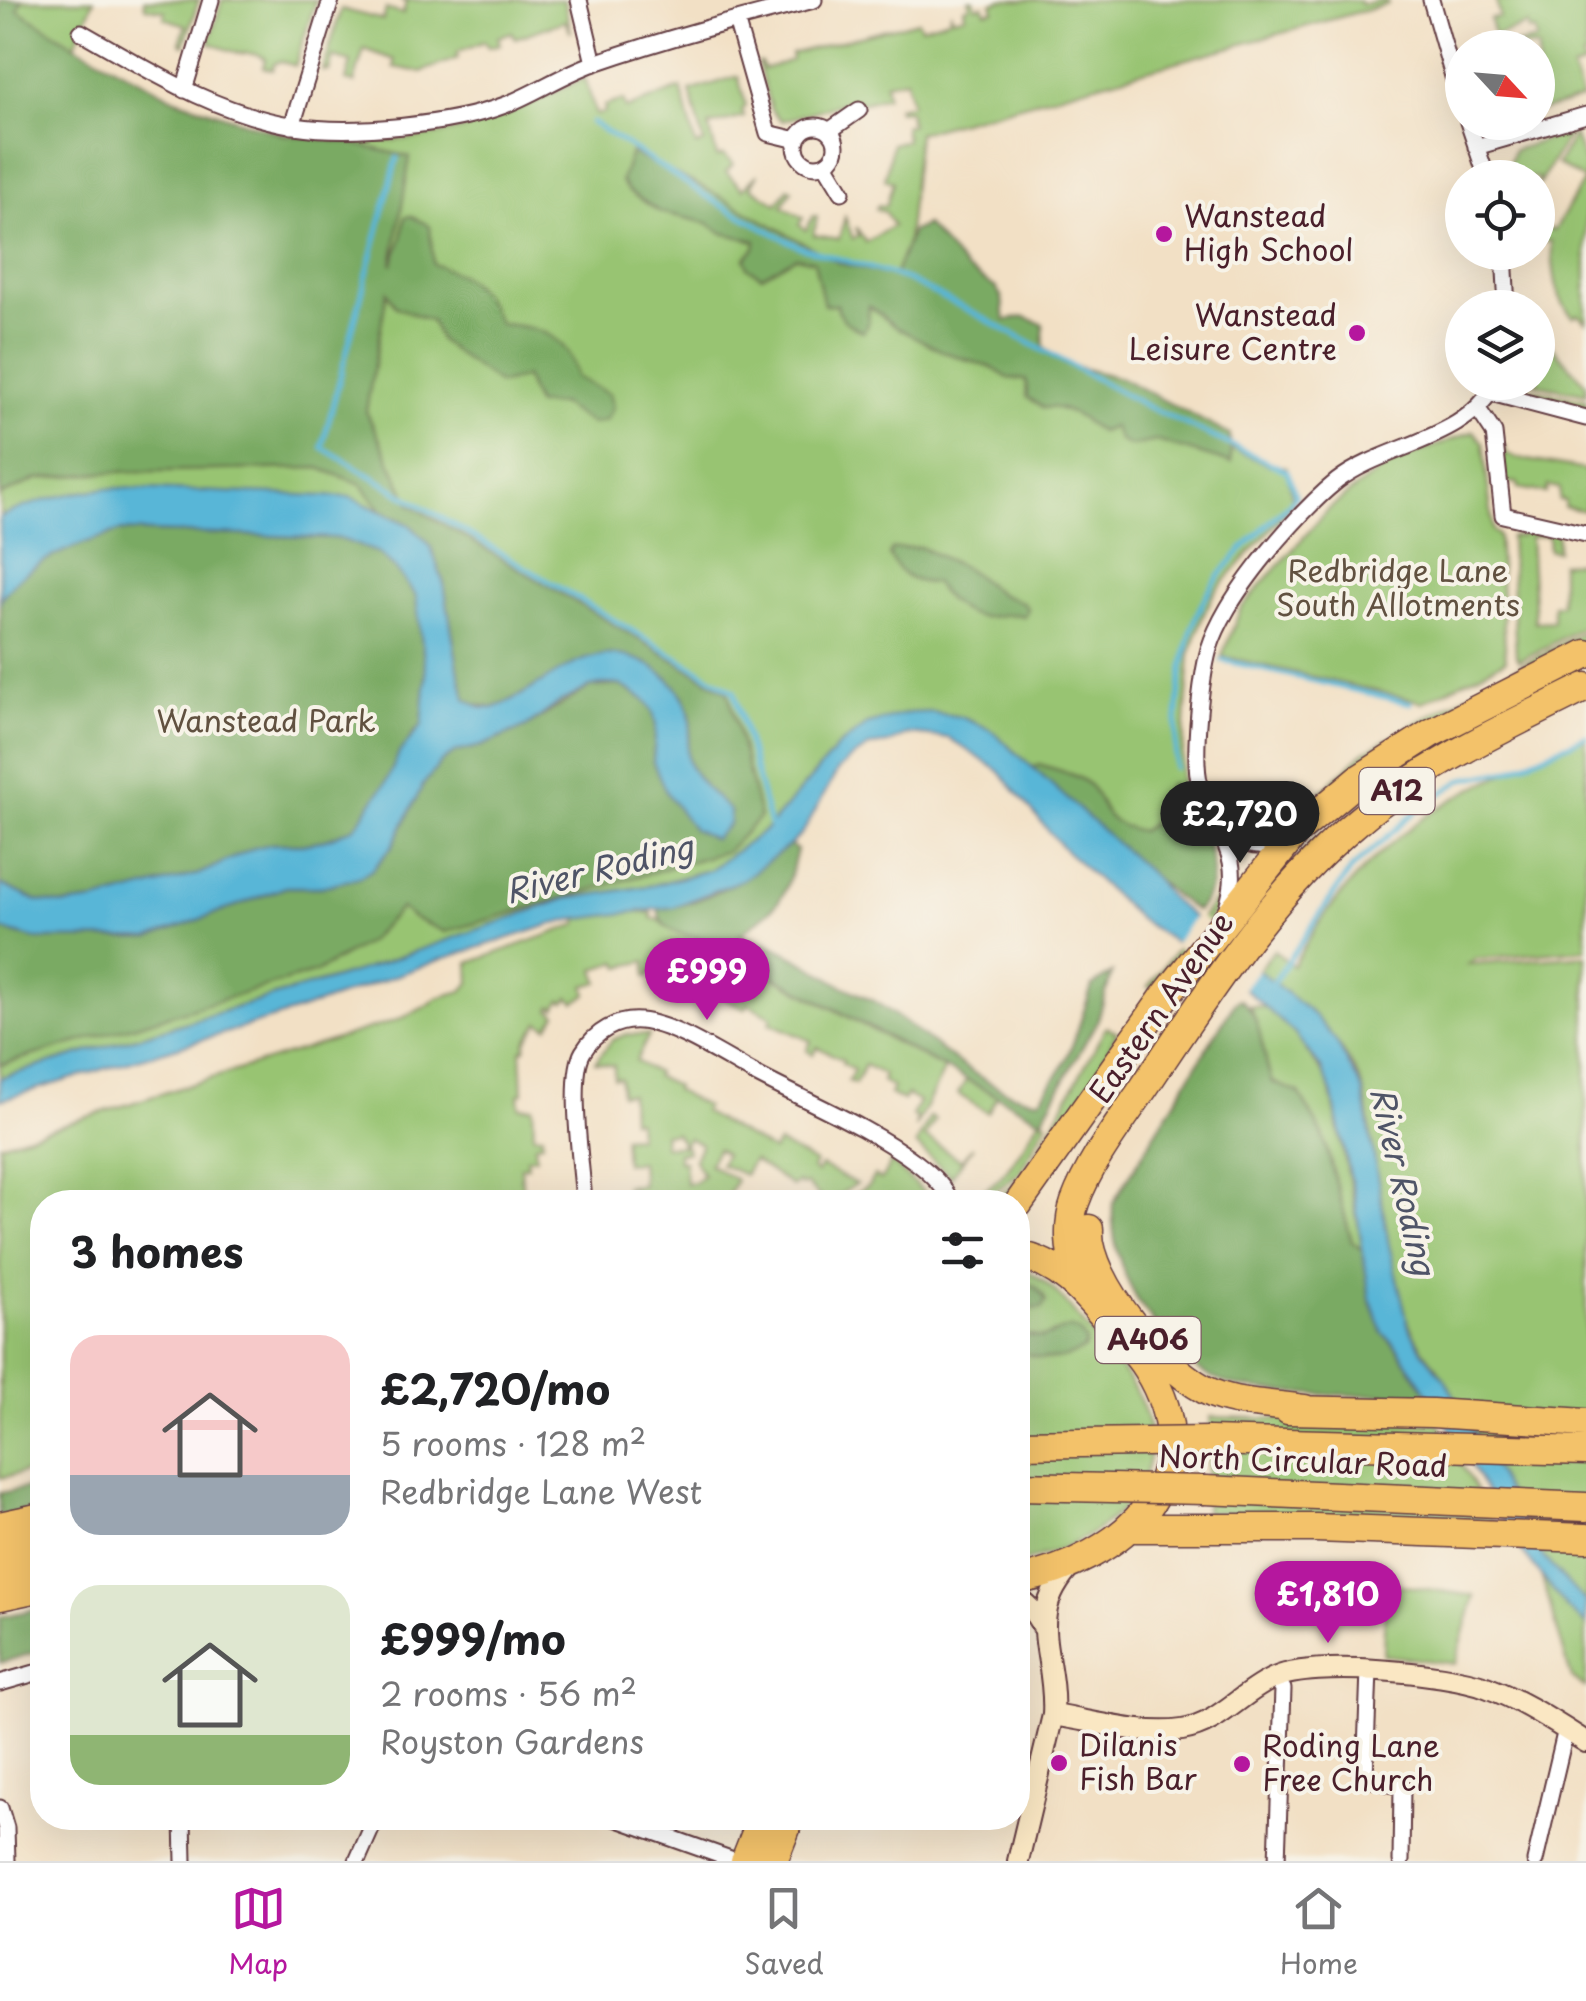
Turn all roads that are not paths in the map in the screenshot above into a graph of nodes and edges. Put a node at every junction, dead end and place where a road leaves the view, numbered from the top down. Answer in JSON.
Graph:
{"nodes":[{"id":1,"x":210,"y":0,"type":"edge"},
{"id":2,"x":331,"y":0,"type":"edge"},
{"id":3,"x":579,"y":0,"type":"edge"},
{"id":4,"x":814,"y":0,"type":"edge"},
{"id":5,"x":1431,"y":0,"type":"edge"},
{"id":6,"x":736,"y":20,"type":"junction"},
{"id":7,"x":80,"y":32,"type":"dead end"},
{"id":8,"x":1445,"y":49,"type":"edge"},
{"id":9,"x":594,"y":63,"type":"junction"},
{"id":10,"x":184,"y":90,"type":"junction"},
{"id":11,"x":859,"y":110,"type":"dead end"},
{"id":12,"x":1586,"y":115,"type":"edge"},
{"id":13,"x":292,"y":126,"type":"junction"},
{"id":14,"x":829,"y":131,"type":"junction"},
{"id":15,"x":797,"y":140,"type":"junction"},
{"id":16,"x":1474,"y":140,"type":"edge"},
{"id":17,"x":1476,"y":146,"type":"junction"},
{"id":18,"x":1481,"y":160,"type":"edge"},
{"id":19,"x":825,"y":164,"type":"junction"},
{"id":20,"x":842,"y":192,"type":"dead end"},
{"id":21,"x":1484,"y":400,"type":"edge"},
{"id":22,"x":1530,"y":400,"type":"edge"},
{"id":23,"x":1478,"y":409,"type":"junction"},
{"id":24,"x":1586,"y":418,"type":"edge"},
{"id":25,"x":1586,"y":534,"type":"edge"},
{"id":26,"x":1586,"y":654,"type":"edge"},
{"id":27,"x":1586,"y":687,"type":"edge"},
{"id":28,"x":1210,"y":814,"type":"junction"},
{"id":29,"x":1288,"y":840,"type":"junction"},
{"id":30,"x":1221,"y":924,"type":"junction"},
{"id":31,"x":1194,"y":1014,"type":"junction"},
{"id":32,"x":583,"y":1190,"type":"edge"},
{"id":33,"x":942,"y":1190,"type":"edge"},
{"id":34,"x":1028,"y":1190,"type":"edge"},
{"id":35,"x":1030,"y":1258,"type":"edge"},
{"id":36,"x":1078,"y":1284,"type":"junction"},
{"id":37,"x":1147,"y":1368,"type":"junction"},
{"id":38,"x":1305,"y":1409,"type":"junction"},
{"id":39,"x":1586,"y":1423,"type":"edge"},
{"id":40,"x":1030,"y":1444,"type":"edge"},
{"id":41,"x":1586,"y":1451,"type":"edge"},
{"id":42,"x":1030,"y":1486,"type":"edge"},
{"id":43,"x":1586,"y":1507,"type":"edge"},
{"id":44,"x":30,"y":1520,"type":"edge"},
{"id":45,"x":0,"y":1526,"type":"edge"},
{"id":46,"x":1133,"y":1528,"type":"junction"},
{"id":47,"x":1586,"y":1538,"type":"edge"},
{"id":48,"x":30,"y":1545,"type":"edge"},
{"id":49,"x":0,"y":1552,"type":"edge"},
{"id":50,"x":1073,"y":1564,"type":"junction"},
{"id":51,"x":30,"y":1569,"type":"edge"},
{"id":52,"x":0,"y":1576,"type":"edge"},
{"id":53,"x":1030,"y":1577,"type":"edge"},
{"id":54,"x":30,"y":1590,"type":"edge"},
{"id":55,"x":0,"y":1596,"type":"edge"},
{"id":56,"x":1030,"y":1608,"type":"edge"},
{"id":57,"x":1043,"y":1627,"type":"junction"},
{"id":58,"x":1370,"y":1670,"type":"junction"},
{"id":59,"x":30,"y":1674,"type":"edge"},
{"id":60,"x":1275,"y":1677,"type":"junction"},
{"id":61,"x":0,"y":1683,"type":"edge"},
{"id":62,"x":1054,"y":1715,"type":"junction"},
{"id":63,"x":1566,"y":1730,"type":"junction"},
{"id":64,"x":1586,"y":1742,"type":"edge"},
{"id":65,"x":0,"y":1808,"type":"edge"},
{"id":66,"x":1030,"y":1812,"type":"edge"},
{"id":67,"x":183,"y":1830,"type":"edge"},
{"id":68,"x":371,"y":1830,"type":"edge"},
{"id":69,"x":648,"y":1830,"type":"edge"},
{"id":70,"x":757,"y":1830,"type":"edge"},
{"id":71,"x":779,"y":1830,"type":"edge"},
{"id":72,"x":783,"y":1830,"type":"edge"},
{"id":73,"x":1026,"y":1830,"type":"edge"},
{"id":74,"x":7,"y":1861,"type":"edge"},
{"id":75,"x":184,"y":1861,"type":"edge"},
{"id":76,"x":357,"y":1861,"type":"edge"},
{"id":77,"x":736,"y":1861,"type":"edge"},
{"id":78,"x":744,"y":1861,"type":"edge"},
{"id":79,"x":758,"y":1861,"type":"edge"},
{"id":80,"x":773,"y":1861,"type":"edge"},
{"id":81,"x":1018,"y":1861,"type":"edge"},
{"id":82,"x":1277,"y":1861,"type":"edge"},
{"id":83,"x":1401,"y":1861,"type":"edge"},
{"id":84,"x":1535,"y":1861,"type":"edge"}],
"edges":[{"from":1,"to":10,"type":"street"},
{"from":2,"to":13,"type":"street"},
{"from":3,"to":9,"type":"street"},
{"from":4,"to":6,"type":"street"},
{"from":5,"to":8,"type":"street"},
{"from":6,"to":9,"type":"street"},
{"from":6,"to":15,"type":"street"},
{"from":7,"to":10,"type":"street"},
{"from":9,"to":13,"type":"street"},
{"from":10,"to":13,"type":"street"},
{"from":11,"to":14,"type":"street"},
{"from":12,"to":17,"type":"street"},
{"from":14,"to":15,"type":"street"},
{"from":14,"to":19,"type":"street"},
{"from":15,"to":19,"type":"street"},
{"from":16,"to":17,"type":"street"},
{"from":17,"to":18,"type":"street"},
{"from":19,"to":20,"type":"street"},
{"from":21,"to":23,"type":"street"},
{"from":22,"to":24,"type":"street"},
{"from":23,"to":25,"type":"street"},
{"from":23,"to":28,"type":"street"},
{"from":26,"to":29,"type":"highway","name":"Eastern Avenue","number":"A12"},
{"from":27,"to":31,"type":"highway","name":"Eastern Avenue","number":"A12"},
{"from":28,"to":29,"type":"street"},
{"from":28,"to":30,"type":"street"},
{"from":29,"to":30,"type":"highway","name":"Eastern Avenue","number":"A12"},
{"from":30,"to":34,"type":"highway","name":"Eastern Avenue","number":"A12"},
{"from":31,"to":36,"type":"highway","name":"Eastern Avenue","number":"A12"},
{"from":31,"to":38,"type":"highway","number":"A406"},
{"from":32,"to":33,"type":"street"},
{"from":35,"to":36,"type":"highway","number":"A12"},
{"from":36,"to":37,"type":"highway","number":"A12"},
{"from":37,"to":38,"type":"highway","number":"A406"},
{"from":37,"to":46,"type":"highway","number":"A12"},
{"from":38,"to":39,"type":"highway","number":"A406"},
{"from":40,"to":41,"type":"highway","name":"North Circular Road","bridge":true},
{"from":42,"to":43,"type":"highway","name":"North Circular Road","bridge":true},
{"from":44,"to":45,"type":"highway"},
{"from":46,"to":47,"type":"highway"},
{"from":46,"to":50,"type":"highway","number":"A12"},
{"from":48,"to":49,"type":"highway"},
{"from":50,"to":53,"type":"highway","number":"A12"},
{"from":50,"to":57,"type":"street"},
{"from":51,"to":52,"type":"highway"},
{"from":54,"to":55,"type":"highway"},
{"from":56,"to":57,"type":"street"},
{"from":57,"to":62,"type":"street"},
{"from":58,"to":60,"type":"street"},
{"from":58,"to":63,"type":"street"},
{"from":58,"to":83,"type":"street"},
{"from":59,"to":61,"type":"street"},
{"from":60,"to":62,"type":"street"},
{"from":60,"to":82,"type":"street"},
{"from":62,"to":66,"type":"street"},
{"from":63,"to":64,"type":"street"},
{"from":63,"to":84,"type":"street"},
{"from":65,"to":74,"type":"street"},
{"from":67,"to":75,"type":"street"},
{"from":68,"to":76,"type":"street"},
{"from":69,"to":77,"type":"street"},
{"from":70,"to":78,"type":"highway"},
{"from":71,"to":79,"type":"street"},
{"from":72,"to":80,"type":"highway"},
{"from":73,"to":81,"type":"street"}]}
